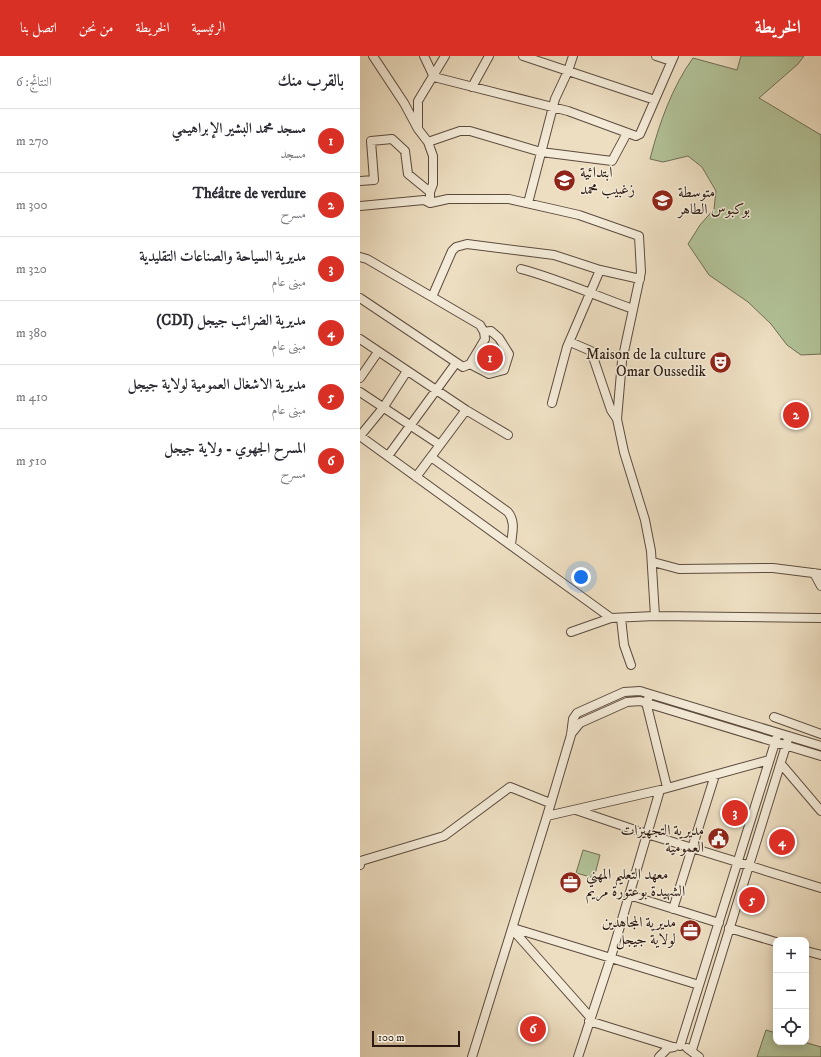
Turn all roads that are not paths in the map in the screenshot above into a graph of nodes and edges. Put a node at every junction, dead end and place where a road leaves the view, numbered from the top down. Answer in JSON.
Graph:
{"nodes":[{"id":1,"x":373,"y":56,"type":"edge"},
{"id":2,"x":424,"y":56,"type":"edge"},
{"id":3,"x":440,"y":56,"type":"edge"},
{"id":4,"x":445,"y":56,"type":"edge"},
{"id":5,"x":489,"y":56,"type":"edge"},
{"id":6,"x":523,"y":56,"type":"edge"},
{"id":7,"x":573,"y":56,"type":"edge"},
{"id":8,"x":656,"y":56,"type":"edge"},
{"id":9,"x":672,"y":58,"type":"edge"},
{"id":10,"x":568,"y":71,"type":"junction"},
{"id":11,"x":434,"y":77,"type":"junction"},
{"id":12,"x":472,"y":87,"type":"junction"},
{"id":13,"x":655,"y":100,"type":"junction"},
{"id":14,"x":553,"y":107,"type":"junction"},
{"id":15,"x":418,"y":130,"type":"junction"},
{"id":16,"x":627,"y":133,"type":"junction"},
{"id":17,"x":428,"y":142,"type":"junction"},
{"id":18,"x":540,"y":152,"type":"junction"},
{"id":19,"x":360,"y":182,"type":"edge"},
{"id":20,"x":430,"y":192,"type":"junction"},
{"id":21,"x":430,"y":202,"type":"junction"},
{"id":22,"x":528,"y":203,"type":"junction"},
{"id":23,"x":360,"y":206,"type":"edge"},
{"id":24,"x":360,"y":257,"type":"edge"},
{"id":25,"x":522,"y":269,"type":"dead end"},
{"id":26,"x":600,"y":270,"type":"junction"},
{"id":27,"x":640,"y":279,"type":"junction"},
{"id":28,"x":591,"y":295,"type":"junction"},
{"id":29,"x":432,"y":297,"type":"junction"},
{"id":30,"x":360,"y":298,"type":"edge"},
{"id":31,"x":633,"y":309,"type":"junction"},
{"id":32,"x":487,"y":334,"type":"junction"},
{"id":33,"x":360,"y":339,"type":"edge"},
{"id":34,"x":570,"y":342,"type":"junction"},
{"id":35,"x":378,"y":352,"type":"junction"},
{"id":36,"x":456,"y":363,"type":"junction"},
{"id":37,"x":470,"y":364,"type":"junction"},
{"id":38,"x":406,"y":371,"type":"junction"},
{"id":39,"x":360,"y":378,"type":"edge"},
{"id":40,"x":436,"y":390,"type":"junction"},
{"id":41,"x":360,"y":392,"type":"edge"},
{"id":42,"x":552,"y":403,"type":"dead end"},
{"id":43,"x":383,"y":408,"type":"junction"},
{"id":44,"x":466,"y":410,"type":"junction"},
{"id":45,"x":617,"y":419,"type":"junction"},
{"id":46,"x":410,"y":426,"type":"junction"},
{"id":47,"x":508,"y":435,"type":"dead end"},
{"id":48,"x":360,"y":436,"type":"edge"},
{"id":49,"x":440,"y":445,"type":"junction"},
{"id":50,"x":388,"y":456,"type":"junction"},
{"id":51,"x":431,"y":457,"type":"junction"},
{"id":52,"x":416,"y":477,"type":"junction"},
{"id":53,"x":510,"y":545,"type":"junction"},
{"id":54,"x":652,"y":562,"type":"junction"},
{"id":55,"x":817,"y":574,"type":"edge"},
{"id":56,"x":821,"y":586,"type":"edge"},
{"id":57,"x":655,"y":616,"type":"junction"},
{"id":58,"x":611,"y":618,"type":"junction"},
{"id":59,"x":621,"y":618,"type":"junction"},
{"id":60,"x":821,"y":618,"type":"edge"},
{"id":61,"x":571,"y":632,"type":"dead end"},
{"id":62,"x":631,"y":665,"type":"dead end"},
{"id":63,"x":650,"y":694,"type":"junction"},
{"id":64,"x":646,"y":702,"type":"junction"},
{"id":65,"x":774,"y":717,"type":"dead end"},
{"id":66,"x":804,"y":728,"type":"junction"},
{"id":67,"x":778,"y":733,"type":"junction"},
{"id":68,"x":821,"y":734,"type":"edge"},
{"id":69,"x":570,"y":735,"type":"junction"},
{"id":70,"x":789,"y":736,"type":"junction"},
{"id":71,"x":800,"y":740,"type":"junction"},
{"id":72,"x":775,"y":742,"type":"junction"},
{"id":73,"x":786,"y":746,"type":"junction"},
{"id":74,"x":821,"y":746,"type":"edge"},
{"id":75,"x":799,"y":750,"type":"junction"},
{"id":76,"x":821,"y":756,"type":"edge"},
{"id":77,"x":770,"y":759,"type":"junction"},
{"id":78,"x":782,"y":760,"type":"junction"},
{"id":79,"x":715,"y":775,"type":"junction"},
{"id":80,"x":664,"y":788,"type":"junction"},
{"id":81,"x":550,"y":803,"type":"junction"},
{"id":82,"x":575,"y":810,"type":"junction"},
{"id":83,"x":821,"y":811,"type":"edge"},
{"id":84,"x":547,"y":816,"type":"junction"},
{"id":85,"x":647,"y":834,"type":"junction"},
{"id":86,"x":692,"y":847,"type":"junction"},
{"id":87,"x":738,"y":862,"type":"junction"},
{"id":88,"x":360,"y":863,"type":"edge"},
{"id":89,"x":749,"y":865,"type":"junction"},
{"id":90,"x":821,"y":888,"type":"edge"},
{"id":91,"x":629,"y":895,"type":"junction"},
{"id":92,"x":673,"y":909,"type":"junction"},
{"id":93,"x":720,"y":923,"type":"junction"},
{"id":94,"x":512,"y":928,"type":"junction"},
{"id":95,"x":729,"y":928,"type":"junction"},
{"id":96,"x":773,"y":941,"type":"edge"},
{"id":97,"x":809,"y":952,"type":"edge"},
{"id":98,"x":821,"y":955,"type":"edge"},
{"id":99,"x":611,"y":957,"type":"junction"},
{"id":100,"x":699,"y":985,"type":"junction"},
{"id":101,"x":589,"y":1019,"type":"junction"},
{"id":102,"x":677,"y":1047,"type":"junction"},
{"id":103,"x":698,"y":1055,"type":"edge"},
{"id":104,"x":472,"y":1057,"type":"edge"},
{"id":105,"x":578,"y":1057,"type":"edge"},
{"id":106,"x":659,"y":1057,"type":"edge"}],
"edges":[{"from":1,"to":15,"type":"street"},
{"from":2,"to":11,"type":"street"},
{"from":3,"to":11,"type":"street"},
{"from":4,"to":11,"type":"street"},
{"from":5,"to":12,"type":"street"},
{"from":6,"to":10,"type":"street"},
{"from":7,"to":10,"type":"street"},
{"from":8,"to":9,"type":"street"},
{"from":9,"to":13,"type":"street"},
{"from":10,"to":13,"type":"street"},
{"from":10,"to":14,"type":"street"},
{"from":11,"to":12,"type":"street"},
{"from":11,"to":15,"type":"street"},
{"from":12,"to":14,"type":"street"},
{"from":13,"to":16,"type":"street"},
{"from":14,"to":16,"type":"street"},
{"from":14,"to":18,"type":"street"},
{"from":15,"to":17,"type":"street"},
{"from":16,"to":18,"type":"street"},
{"from":17,"to":18,"type":"street"},
{"from":17,"to":20,"type":"street"},
{"from":18,"to":22,"type":"street"},
{"from":19,"to":20,"type":"street"},
{"from":20,"to":21,"type":"street"},
{"from":21,"to":22,"type":"street"},
{"from":21,"to":23,"type":"street"},
{"from":22,"to":27,"type":"street"},
{"from":24,"to":29,"type":"street"},
{"from":25,"to":28,"type":"street"},
{"from":26,"to":27,"type":"street"},
{"from":26,"to":28,"type":"street"},
{"from":26,"to":29,"type":"street"},
{"from":27,"to":31,"type":"street"},
{"from":28,"to":31,"type":"street"},
{"from":28,"to":34,"type":"street"},
{"from":29,"to":32,"type":"street"},
{"from":30,"to":36,"type":"street"},
{"from":31,"to":45,"type":"street"},
{"from":32,"to":37,"type":"street"},
{"from":32,"to":37,"type":"street"},
{"from":33,"to":35,"type":"street"},
{"from":34,"to":42,"type":"street"},
{"from":34,"to":45,"type":"street"},
{"from":35,"to":38,"type":"street"},
{"from":35,"to":39,"type":"street"},
{"from":36,"to":37,"type":"street"},
{"from":36,"to":40,"type":"street"},
{"from":38,"to":40,"type":"street"},
{"from":38,"to":43,"type":"street"},
{"from":40,"to":44,"type":"street"},
{"from":40,"to":46,"type":"street"},
{"from":41,"to":43,"type":"street"},
{"from":43,"to":46,"type":"street"},
{"from":43,"to":48,"type":"street"},
{"from":44,"to":47,"type":"street"},
{"from":44,"to":49,"type":"street"},
{"from":45,"to":54,"type":"street"},
{"from":46,"to":49,"type":"street"},
{"from":46,"to":50,"type":"street"},
{"from":48,"to":50,"type":"street"},
{"from":49,"to":51,"type":"street"},
{"from":50,"to":52,"type":"street"},
{"from":51,"to":52,"type":"street"},
{"from":51,"to":53,"type":"street"},
{"from":52,"to":53,"type":"street"},
{"from":53,"to":58,"type":"street"},
{"from":54,"to":55,"type":"street"},
{"from":54,"to":57,"type":"street"},
{"from":55,"to":56,"type":"street"},
{"from":57,"to":59,"type":"street"},
{"from":57,"to":60,"type":"street"},
{"from":58,"to":59,"type":"street"},
{"from":58,"to":61,"type":"street"},
{"from":59,"to":62,"type":"street"},
{"from":63,"to":64,"type":"street"},
{"from":63,"to":67,"type":"street"},
{"from":63,"to":69,"type":"street"},
{"from":64,"to":69,"type":"street"},
{"from":64,"to":72,"type":"street"},
{"from":64,"to":80,"type":"street"},
{"from":65,"to":66,"type":"street"},
{"from":66,"to":68,"type":"street"},
{"from":66,"to":71,"type":"street"},
{"from":67,"to":70,"type":"street"},
{"from":67,"to":72,"type":"street"},
{"from":69,"to":81,"type":"street"},
{"from":70,"to":71,"type":"street"},
{"from":70,"to":73,"type":"street"},
{"from":71,"to":74,"type":"street"},
{"from":72,"to":73,"type":"street"},
{"from":72,"to":77,"type":"street"},
{"from":73,"to":75,"type":"street"},
{"from":73,"to":78,"type":"street"},
{"from":75,"to":76,"type":"street"},
{"from":75,"to":78,"type":"street"},
{"from":77,"to":78,"type":"street"},
{"from":77,"to":79,"type":"street"},
{"from":77,"to":87,"type":"street"},
{"from":78,"to":83,"type":"street"},
{"from":78,"to":89,"type":"street"},
{"from":79,"to":80,"type":"street"},
{"from":79,"to":86,"type":"street"},
{"from":80,"to":82,"type":"street"},
{"from":80,"to":85,"type":"street"},
{"from":81,"to":84,"type":"street"},
{"from":81,"to":88,"type":"street"},
{"from":82,"to":84,"type":"street"},
{"from":82,"to":85,"type":"street"},
{"from":84,"to":94,"type":"street"},
{"from":85,"to":86,"type":"street"},
{"from":85,"to":91,"type":"street"},
{"from":86,"to":87,"type":"street"},
{"from":86,"to":92,"type":"street"},
{"from":87,"to":89,"type":"street"},
{"from":87,"to":93,"type":"street"},
{"from":89,"to":90,"type":"street"},
{"from":89,"to":95,"type":"street"},
{"from":91,"to":92,"type":"street"},
{"from":91,"to":99,"type":"street"},
{"from":92,"to":93,"type":"street"},
{"from":93,"to":100,"type":"street"},
{"from":94,"to":99,"type":"street"},
{"from":94,"to":101,"type":"street"},
{"from":94,"to":104,"type":"street"},
{"from":95,"to":96,"type":"street"},
{"from":95,"to":103,"type":"street"},
{"from":97,"to":98,"type":"street"},
{"from":99,"to":100,"type":"street"},
{"from":99,"to":101,"type":"street"},
{"from":100,"to":102,"type":"street"},
{"from":101,"to":102,"type":"street"},
{"from":101,"to":105,"type":"street"},
{"from":102,"to":103,"type":"street"},
{"from":102,"to":106,"type":"street"}]}
